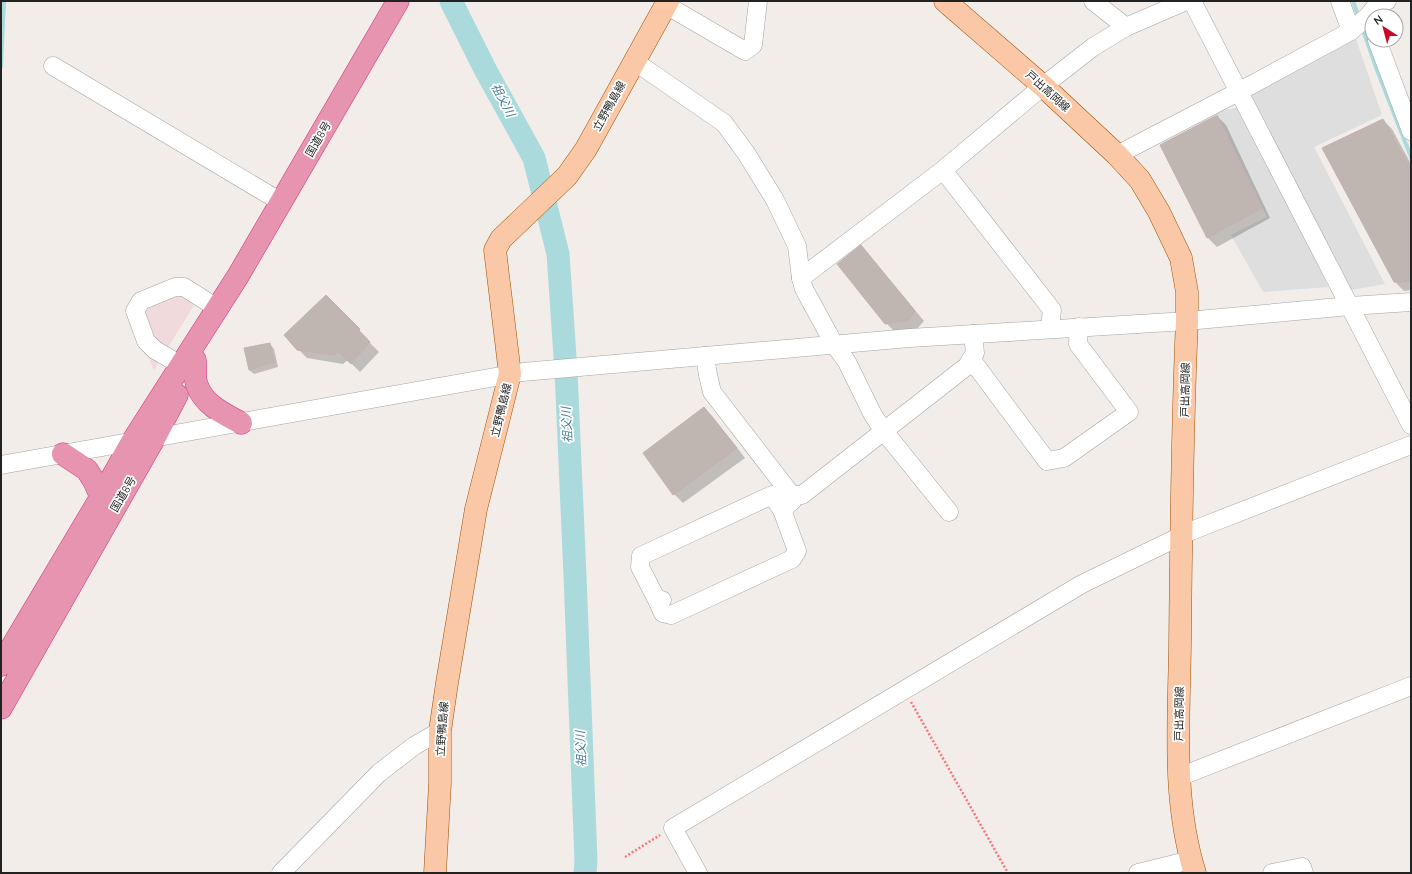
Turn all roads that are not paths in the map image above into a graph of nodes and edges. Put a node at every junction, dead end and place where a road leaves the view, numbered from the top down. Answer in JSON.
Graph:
{"nodes":[{"id":1,"x":398,"y":1,"type":"edge"},
{"id":2,"x":758,"y":1,"type":"edge"},
{"id":3,"x":945,"y":1,"type":"edge"},
{"id":4,"x":1093,"y":1,"type":"edge"},
{"id":5,"x":1186,"y":1,"type":"edge"},
{"id":6,"x":1192,"y":1,"type":"edge"},
{"id":7,"x":1340,"y":1,"type":"edge"},
{"id":8,"x":1387,"y":1,"type":"edge"},
{"id":9,"x":667,"y":3,"type":"edge"},
{"id":10,"x":1362,"y":21,"type":"edge"},
{"id":11,"x":1126,"y":27,"type":"junction"},
{"id":12,"x":1380,"y":48,"type":"edge"},
{"id":13,"x":634,"y":61,"type":"junction"},
{"id":14,"x":54,"y":66,"type":"dead end"},
{"id":15,"x":1042,"y":86,"type":"junction"},
{"id":16,"x":1240,"y":91,"type":"junction"},
{"id":17,"x":1411,"y":131,"type":"edge"},
{"id":18,"x":1117,"y":155,"type":"junction"},
{"id":19,"x":943,"y":170,"type":"junction"},
{"id":20,"x":281,"y":202,"type":"junction"},
{"id":21,"x":238,"y":276,"type":"junction"},
{"id":22,"x":801,"y":278,"type":"junction"},
{"id":23,"x":1411,"y":302,"type":"edge"},
{"id":24,"x":1350,"y":306,"type":"junction"},
{"id":25,"x":217,"y":308,"type":"junction"},
{"id":26,"x":1187,"y":321,"type":"junction"},
{"id":27,"x":1079,"y":327,"type":"junction"},
{"id":28,"x":1050,"y":328,"type":"junction"},
{"id":29,"x":973,"y":334,"type":"junction"},
{"id":30,"x":834,"y":344,"type":"junction"},
{"id":31,"x":705,"y":356,"type":"junction"},
{"id":32,"x":971,"y":359,"type":"junction"},
{"id":33,"x":188,"y":363,"type":"junction"},
{"id":34,"x":516,"y":373,"type":"junction"},
{"id":35,"x":241,"y":423,"type":"junction"},
{"id":36,"x":1411,"y":425,"type":"edge"},
{"id":37,"x":883,"y":430,"type":"junction"},
{"id":38,"x":155,"y":437,"type":"junction"},
{"id":39,"x":132,"y":442,"type":"junction"},
{"id":40,"x":1411,"y":445,"type":"edge"},
{"id":41,"x":63,"y":454,"type":"junction"},
{"id":42,"x":1,"y":465,"type":"edge"},
{"id":43,"x":795,"y":495,"type":"junction"},
{"id":44,"x":101,"y":497,"type":"junction"},
{"id":45,"x":945,"y":503,"type":"dead end"},
{"id":46,"x":782,"y":510,"type":"junction"},
{"id":47,"x":1181,"y":535,"type":"junction"},
{"id":48,"x":1,"y":665,"type":"edge"},
{"id":49,"x":1411,"y":686,"type":"edge"},
{"id":50,"x":1,"y":708,"type":"edge"},
{"id":51,"x":440,"y":732,"type":"junction"},
{"id":52,"x":1179,"y":776,"type":"junction"},
{"id":53,"x":1193,"y":867,"type":"edge"},
{"id":54,"x":282,"y":873,"type":"edge"},
{"id":55,"x":435,"y":873,"type":"edge"},
{"id":56,"x":698,"y":873,"type":"edge"},
{"id":57,"x":1138,"y":873,"type":"edge"},
{"id":58,"x":1272,"y":873,"type":"edge"},
{"id":59,"x":1304,"y":873,"type":"edge"}],
"edges":[{"from":1,"to":20,"type":"highway","name":"国道8号"},
{"from":2,"to":9,"type":"street"},
{"from":3,"to":15,"type":"main road","name":"戸出高岡線"},
{"from":4,"to":11,"type":"street"},
{"from":5,"to":11,"type":"street"},
{"from":6,"to":16,"type":"street"},
{"from":7,"to":10,"type":"street"},
{"from":8,"to":10,"type":"street"},
{"from":9,"to":13,"type":"main road","name":"立野鴨島線"},
{"from":10,"to":16,"type":"street"},
{"from":11,"to":15,"type":"street"},
{"from":12,"to":17,"type":"street"},
{"from":13,"to":22,"type":"street"},
{"from":13,"to":34,"type":"main road","name":"立野鴨島線"},
{"from":14,"to":20,"type":"street"},
{"from":15,"to":18,"type":"main road","name":"戸出高岡線"},
{"from":15,"to":19,"type":"street"},
{"from":16,"to":18,"type":"street"},
{"from":16,"to":24,"type":"street"},
{"from":18,"to":26,"type":"main road","name":"戸出高岡線"},
{"from":19,"to":22,"type":"street"},
{"from":19,"to":28,"type":"street"},
{"from":20,"to":21,"type":"highway","name":"国道8号"},
{"from":21,"to":25,"type":"highway","name":"国道8号"},
{"from":21,"to":33,"type":"highway","name":"国道8号"},
{"from":22,"to":30,"type":"street"},
{"from":23,"to":24,"type":"street"},
{"from":24,"to":26,"type":"street"},
{"from":24,"to":36,"type":"street"},
{"from":25,"to":33,"type":"highway","name":"国道8号"},
{"from":25,"to":33,"type":"street"},
{"from":26,"to":27,"type":"street"},
{"from":26,"to":47,"type":"main road","name":"戸出高岡線"},
{"from":27,"to":28,"type":"street"},
{"from":27,"to":32,"type":"street"},
{"from":28,"to":29,"type":"street"},
{"from":29,"to":30,"type":"street"},
{"from":29,"to":32,"type":"street"},
{"from":30,"to":31,"type":"street"},
{"from":30,"to":37,"type":"street"},
{"from":31,"to":34,"type":"street"},
{"from":31,"to":43,"type":"street"},
{"from":32,"to":37,"type":"street"},
{"from":33,"to":35,"type":"highway"},
{"from":33,"to":38,"type":"highway","name":"国道8号"},
{"from":33,"to":39,"type":"highway","name":"国道8号"},
{"from":34,"to":35,"type":"street"},
{"from":34,"to":51,"type":"main road","name":"立野鴨島線"},
{"from":35,"to":38,"type":"street"},
{"from":37,"to":43,"type":"street"},
{"from":37,"to":45,"type":"street"},
{"from":38,"to":39,"type":"street"},
{"from":38,"to":50,"type":"highway","name":"国道8号"},
{"from":39,"to":41,"type":"street"},
{"from":39,"to":44,"type":"highway","name":"国道8号"},
{"from":40,"to":47,"type":"street"},
{"from":41,"to":42,"type":"street"},
{"from":41,"to":44,"type":"highway"},
{"from":43,"to":46,"type":"street"},
{"from":44,"to":48,"type":"highway","name":"国道8号"},
{"from":46,"to":46,"type":"street"},
{"from":47,"to":52,"type":"main road","name":"戸出高岡線"},
{"from":47,"to":56,"type":"street"},
{"from":49,"to":52,"type":"street"},
{"from":51,"to":54,"type":"street"},
{"from":51,"to":55,"type":"main road","name":"立野鴨島線"},
{"from":52,"to":53,"type":"main road","name":"戸出高岡線"},
{"from":53,"to":57,"type":"street"},
{"from":58,"to":59,"type":"street"}]}
